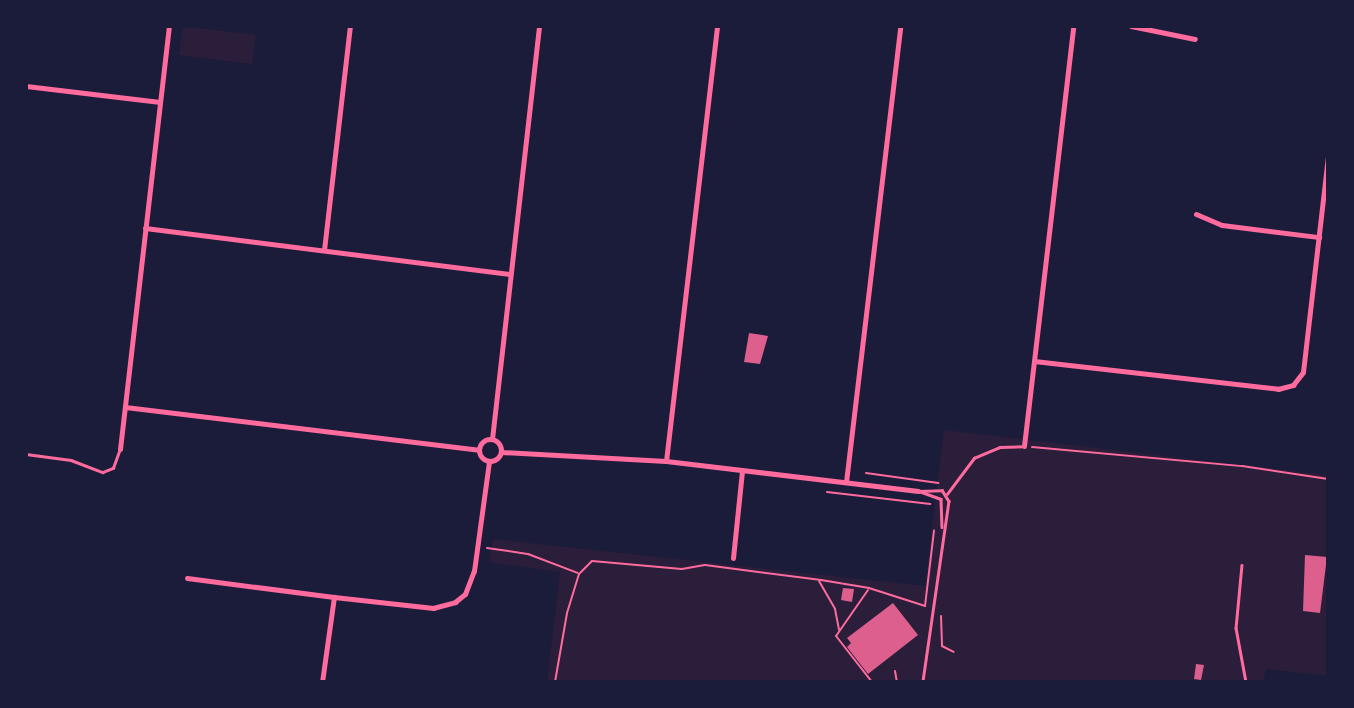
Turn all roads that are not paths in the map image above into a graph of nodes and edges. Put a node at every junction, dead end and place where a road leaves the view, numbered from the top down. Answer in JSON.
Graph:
{"nodes":[{"id":1,"x":169,"y":26,"type":"edge"},
{"id":2,"x":350,"y":26,"type":"edge"},
{"id":3,"x":539,"y":26,"type":"edge"},
{"id":4,"x":717,"y":26,"type":"edge"},
{"id":5,"x":900,"y":26,"type":"edge"},
{"id":6,"x":1073,"y":26,"type":"edge"},
{"id":7,"x":1131,"y":26,"type":"edge"},
{"id":8,"x":1195,"y":39,"type":"dead end"},
{"id":9,"x":26,"y":86,"type":"edge"},
{"id":10,"x":160,"y":102,"type":"junction"},
{"id":11,"x":1328,"y":157,"type":"edge"},
{"id":12,"x":1196,"y":214,"type":"dead end"},
{"id":13,"x":145,"y":228,"type":"junction"},
{"id":14,"x":1318,"y":237,"type":"junction"},
{"id":15,"x":324,"y":250,"type":"junction"},
{"id":16,"x":510,"y":274,"type":"junction"},
{"id":17,"x":1034,"y":360,"type":"junction"},
{"id":18,"x":125,"y":407,"type":"junction"},
{"id":19,"x":492,"y":439,"type":"junction"},
{"id":20,"x":1024,"y":446,"type":"joint"},
{"id":21,"x":120,"y":449,"type":"joint"},
{"id":22,"x":478,"y":450,"type":"junction"},
{"id":23,"x":501,"y":452,"type":"junction"},
{"id":24,"x":26,"y":454,"type":"edge"},
{"id":25,"x":666,"y":461,"type":"junction"},
{"id":26,"x":489,"y":462,"type":"junction"},
{"id":27,"x":742,"y":471,"type":"junction"},
{"id":28,"x":846,"y":482,"type":"junction"},
{"id":29,"x":918,"y":491,"type":"junction"},
{"id":30,"x":947,"y":494,"type":"junction"},
{"id":31,"x":943,"y":531,"type":"junction"},
{"id":32,"x":733,"y":558,"type":"dead end"},
{"id":33,"x":1242,"y":565,"type":"dead end"},
{"id":34,"x":187,"y":578,"type":"dead end"},
{"id":35,"x":334,"y":597,"type":"junction"},
{"id":36,"x":322,"y":682,"type":"edge"},
{"id":37,"x":923,"y":682,"type":"edge"},
{"id":38,"x":1246,"y":682,"type":"edge"}],
"edges":[{"from":1,"to":10,"type":"street"},
{"from":2,"to":15,"type":"street"},
{"from":3,"to":16,"type":"street"},
{"from":4,"to":25,"type":"street"},
{"from":5,"to":28,"type":"street"},
{"from":6,"to":17,"type":"street"},
{"from":7,"to":8,"type":"street"},
{"from":9,"to":10,"type":"street"},
{"from":10,"to":13,"type":"street"},
{"from":11,"to":14,"type":"street"},
{"from":12,"to":14,"type":"street"},
{"from":13,"to":15,"type":"street"},
{"from":13,"to":18,"type":"street"},
{"from":14,"to":17,"type":"street"},
{"from":15,"to":16,"type":"street"},
{"from":16,"to":19,"type":"street"},
{"from":17,"to":20,"type":"street"},
{"from":18,"to":21,"type":"street"},
{"from":18,"to":22,"type":"street"},
{"from":19,"to":22,"type":"street"},
{"from":19,"to":23,"type":"street"},
{"from":20,"to":30,"type":"lane"},
{"from":21,"to":24,"type":"lane"},
{"from":22,"to":26,"type":"street"},
{"from":23,"to":25,"type":"street"},
{"from":23,"to":26,"type":"street"},
{"from":25,"to":27,"type":"street"},
{"from":26,"to":35,"type":"street"},
{"from":27,"to":28,"type":"street"},
{"from":27,"to":32,"type":"street"},
{"from":28,"to":29,"type":"street"},
{"from":29,"to":30,"type":"lane"},
{"from":29,"to":31,"type":"lane"},
{"from":30,"to":31,"type":"lane"},
{"from":31,"to":37,"type":"lane"},
{"from":33,"to":38,"type":"lane"},
{"from":34,"to":35,"type":"street"},
{"from":35,"to":36,"type":"street"}]}
